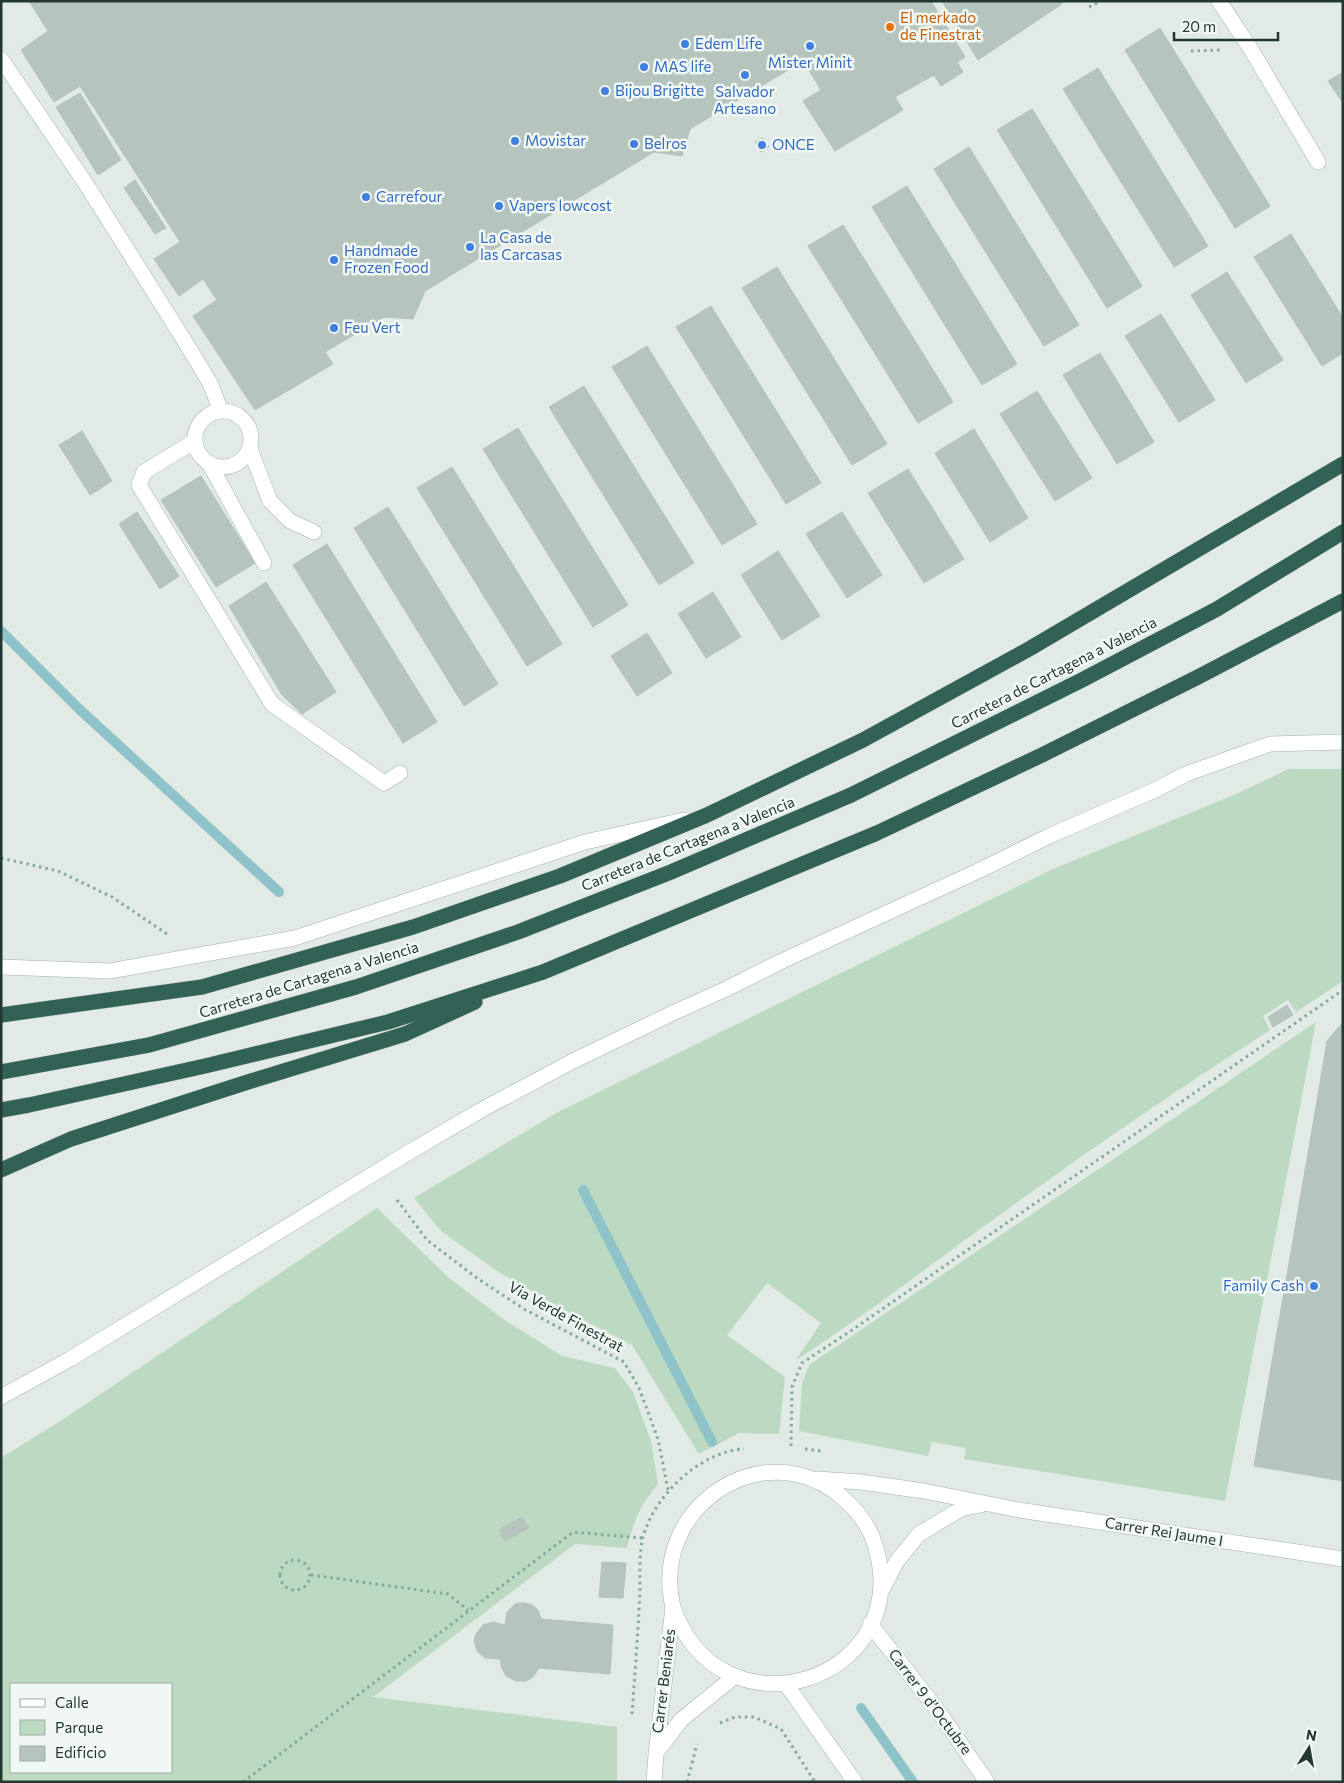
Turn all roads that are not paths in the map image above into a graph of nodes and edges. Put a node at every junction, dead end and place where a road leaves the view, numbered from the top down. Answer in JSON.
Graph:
{"nodes":[{"id":1,"x":1219,"y":1,"type":"edge"},
{"id":2,"x":1,"y":59,"type":"edge"},
{"id":3,"x":1318,"y":162,"type":"dead end"},
{"id":4,"x":221,"y":410,"type":"junction"},
{"id":5,"x":195,"y":441,"type":"junction"},
{"id":6,"x":250,"y":449,"type":"junction"},
{"id":7,"x":210,"y":464,"type":"junction"},
{"id":8,"x":1343,"y":464,"type":"edge"},
{"id":9,"x":314,"y":532,"type":"dead end"},
{"id":10,"x":1343,"y":532,"type":"edge"},
{"id":11,"x":264,"y":563,"type":"dead end"},
{"id":12,"x":1343,"y":601,"type":"edge"},
{"id":13,"x":1343,"y":742,"type":"edge"},
{"id":14,"x":400,"y":773,"type":"dead end"},
{"id":15,"x":707,"y":815,"type":"junction"},
{"id":16,"x":1,"y":967,"type":"edge"},
{"id":17,"x":543,"y":972,"type":"junction"},
{"id":18,"x":1,"y":1015,"type":"edge"},
{"id":19,"x":1,"y":1072,"type":"edge"},
{"id":20,"x":1,"y":1110,"type":"edge"},
{"id":21,"x":1,"y":1170,"type":"edge"},
{"id":22,"x":1,"y":1397,"type":"edge"},
{"id":23,"x":805,"y":1478,"type":"junction"},
{"id":24,"x":986,"y":1504,"type":"junction"},
{"id":25,"x":1343,"y":1559,"type":"edge"},
{"id":26,"x":880,"y":1594,"type":"junction"},
{"id":27,"x":673,"y":1608,"type":"junction"},
{"id":28,"x":870,"y":1624,"type":"junction"},
{"id":29,"x":735,"y":1676,"type":"junction"},
{"id":30,"x":786,"y":1684,"type":"junction"},
{"id":31,"x":656,"y":1754,"type":"junction"},
{"id":32,"x":654,"y":1782,"type":"edge"},
{"id":33,"x":855,"y":1782,"type":"edge"},
{"id":34,"x":987,"y":1782,"type":"edge"}],
"edges":[{"from":1,"to":3,"type":"street"},
{"from":2,"to":4,"type":"street"},
{"from":4,"to":5,"type":"street"},
{"from":4,"to":6,"type":"street"},
{"from":5,"to":7,"type":"street"},
{"from":5,"to":14,"type":"street"},
{"from":6,"to":7,"type":"street"},
{"from":6,"to":9,"type":"street"},
{"from":7,"to":11,"type":"street"},
{"from":8,"to":15,"type":"highway"},
{"from":10,"to":19,"type":"highway","name":"Carretera de Cartagena a Valencia"},
{"from":12,"to":17,"type":"highway"},
{"from":13,"to":22,"type":"street"},
{"from":15,"to":16,"type":"street"},
{"from":15,"to":18,"type":"highway"},
{"from":17,"to":20,"type":"highway"},
{"from":17,"to":21,"type":"highway"},
{"from":23,"to":24,"type":"street","name":"Carrer Rei Jaume I"},
{"from":23,"to":26,"type":"street"},
{"from":23,"to":27,"type":"street"},
{"from":24,"to":25,"type":"street","name":"Carrer Rei Jaume I"},
{"from":24,"to":26,"type":"street","name":"Carrer Rei Jaume I"},
{"from":26,"to":28,"type":"street"},
{"from":27,"to":29,"type":"street"},
{"from":27,"to":31,"type":"street","name":"Carrer Beniarés"},
{"from":28,"to":30,"type":"street"},
{"from":28,"to":34,"type":"street","name":"Carrer 9 d’Octubre"},
{"from":29,"to":30,"type":"street"},
{"from":29,"to":31,"type":"street","name":"Carrer Beniarés"},
{"from":30,"to":33,"type":"street"},
{"from":31,"to":32,"type":"street","name":"Carrer Beniarés"}]}
